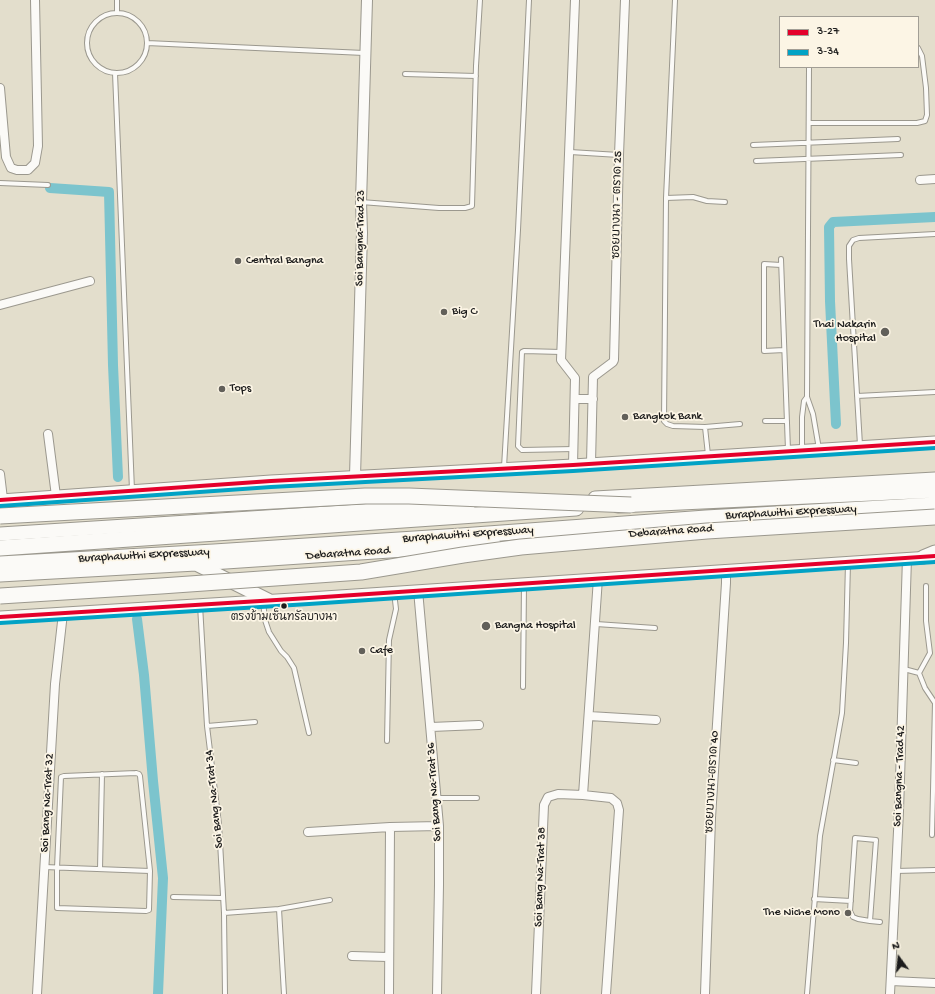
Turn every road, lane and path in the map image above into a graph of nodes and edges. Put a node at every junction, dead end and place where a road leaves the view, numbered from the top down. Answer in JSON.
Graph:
{"nodes":[{"id":1,"x":34,"y":0,"type":"edge"},
{"id":2,"x":117,"y":0,"type":"edge"},
{"id":3,"x":366,"y":0,"type":"edge"},
{"id":4,"x":480,"y":0,"type":"edge"},
{"id":5,"x":529,"y":0,"type":"edge"},
{"id":6,"x":575,"y":0,"type":"edge"},
{"id":7,"x":625,"y":0,"type":"edge"},
{"id":8,"x":675,"y":0,"type":"edge"},
{"id":9,"x":117,"y":12,"type":"junction"},
{"id":10,"x":147,"y":44,"type":"junction"},
{"id":11,"x":919,"y":50,"type":"edge"},
{"id":12,"x":366,"y":53,"type":"junction"},
{"id":13,"x":809,"y":68,"type":"edge"},
{"id":14,"x":115,"y":72,"type":"junction"},
{"id":15,"x":405,"y":74,"type":"dead end"},
{"id":16,"x":476,"y":76,"type":"junction"},
{"id":17,"x":0,"y":88,"type":"edge"},
{"id":18,"x":809,"y":123,"type":"junction"},
{"id":19,"x":898,"y":139,"type":"dead end"},
{"id":20,"x":809,"y":142,"type":"junction"},
{"id":21,"x":753,"y":145,"type":"dead end"},
{"id":22,"x":570,"y":152,"type":"junction"},
{"id":23,"x":901,"y":154,"type":"dead end"},
{"id":24,"x":619,"y":155,"type":"junction"},
{"id":25,"x":808,"y":159,"type":"junction"},
{"id":26,"x":756,"y":161,"type":"dead end"},
{"id":27,"x":935,"y":179,"type":"edge"},
{"id":28,"x":920,"y":180,"type":"dead end"},
{"id":29,"x":0,"y":183,"type":"edge"},
{"id":30,"x":48,"y":185,"type":"dead end"},
{"id":31,"x":666,"y":198,"type":"junction"},
{"id":32,"x":361,"y":202,"type":"junction"},
{"id":33,"x":725,"y":202,"type":"dead end"},
{"id":34,"x":935,"y":234,"type":"edge"},
{"id":35,"x":781,"y":259,"type":"dead end"},
{"id":36,"x":781,"y":265,"type":"junction"},
{"id":37,"x":90,"y":281,"type":"dead end"},
{"id":38,"x":0,"y":305,"type":"edge"},
{"id":39,"x":784,"y":350,"type":"junction"},
{"id":40,"x":561,"y":352,"type":"junction"},
{"id":41,"x":935,"y":392,"type":"edge"},
{"id":42,"x":857,"y":396,"type":"junction"},
{"id":43,"x":807,"y":397,"type":"junction"},
{"id":44,"x":575,"y":399,"type":"junction"},
{"id":45,"x":593,"y":399,"type":"junction"},
{"id":46,"x":764,"y":421,"type":"dead end"},
{"id":47,"x":787,"y":421,"type":"junction"},
{"id":48,"x":740,"y":424,"type":"dead end"},
{"id":49,"x":705,"y":427,"type":"junction"},
{"id":50,"x":48,"y":434,"type":"dead end"},
{"id":51,"x":935,"y":442,"type":"edge"},
{"id":52,"x":860,"y":446,"type":"junction"},
{"id":53,"x":574,"y":449,"type":"junction"},
{"id":54,"x":819,"y":449,"type":"junction"},
{"id":55,"x":788,"y":450,"type":"junction"},
{"id":56,"x":802,"y":450,"type":"junction"},
{"id":57,"x":708,"y":456,"type":"junction"},
{"id":58,"x":591,"y":463,"type":"junction"},
{"id":59,"x":573,"y":465,"type":"junction"},
{"id":60,"x":504,"y":468,"type":"junction"},
{"id":61,"x":0,"y":474,"type":"edge"},
{"id":62,"x":355,"y":476,"type":"junction"},
{"id":63,"x":935,"y":479,"type":"edge"},
{"id":64,"x":132,"y":490,"type":"junction"},
{"id":65,"x":935,"y":490,"type":"edge"},
{"id":66,"x":56,"y":496,"type":"junction"},
{"id":67,"x":1,"y":500,"type":"edge"},
{"id":68,"x":631,"y":504,"type":"junction"},
{"id":69,"x":935,"y":505,"type":"edge"},
{"id":70,"x":0,"y":516,"type":"edge"},
{"id":71,"x":935,"y":516,"type":"edge"},
{"id":72,"x":0,"y":534,"type":"edge"},
{"id":73,"x":0,"y":548,"type":"edge"},
{"id":74,"x":931,"y":555,"type":"edge"},
{"id":75,"x":907,"y":558,"type":"junction"},
{"id":76,"x":848,"y":562,"type":"junction"},
{"id":77,"x":0,"y":564,"type":"edge"},
{"id":78,"x":196,"y":564,"type":"junction"},
{"id":79,"x":726,"y":569,"type":"junction"},
{"id":80,"x":0,"y":575,"type":"edge"},
{"id":81,"x":598,"y":578,"type":"junction"},
{"id":82,"x":524,"y":584,"type":"junction"},
{"id":83,"x":926,"y":586,"type":"dead end"},
{"id":84,"x":418,"y":590,"type":"junction"},
{"id":85,"x":394,"y":592,"type":"junction"},
{"id":86,"x":0,"y":596,"type":"edge"},
{"id":87,"x":265,"y":601,"type":"junction"},
{"id":88,"x":200,"y":604,"type":"junction"},
{"id":89,"x":63,"y":613,"type":"junction"},
{"id":90,"x":0,"y":617,"type":"edge"},
{"id":91,"x":596,"y":624,"type":"junction"},
{"id":92,"x":654,"y":628,"type":"dead end"},
{"id":93,"x":903,"y":669,"type":"junction"},
{"id":94,"x":919,"y":673,"type":"junction"},
{"id":95,"x":523,"y":687,"type":"dead end"},
{"id":96,"x":589,"y":716,"type":"junction"},
{"id":97,"x":656,"y":720,"type":"dead end"},
{"id":98,"x":255,"y":722,"type":"dead end"},
{"id":99,"x":479,"y":725,"type":"dead end"},
{"id":100,"x":207,"y":726,"type":"junction"},
{"id":101,"x":431,"y":727,"type":"junction"},
{"id":102,"x":309,"y":734,"type":"dead end"},
{"id":103,"x":388,"y":741,"type":"dead end"},
{"id":104,"x":833,"y":760,"type":"junction"},
{"id":105,"x":856,"y":763,"type":"dead end"},
{"id":106,"x":102,"y":774,"type":"junction"},
{"id":107,"x":583,"y":794,"type":"junction"},
{"id":108,"x":437,"y":798,"type":"junction"},
{"id":109,"x":477,"y":798,"type":"dead end"},
{"id":110,"x":439,"y":826,"type":"junction"},
{"id":111,"x":390,"y":827,"type":"junction"},
{"id":112,"x":308,"y":832,"type":"dead end"},
{"id":113,"x":932,"y":835,"type":"dead end"},
{"id":114,"x":44,"y":867,"type":"junction"},
{"id":115,"x":57,"y":868,"type":"junction"},
{"id":116,"x":100,"y":869,"type":"junction"},
{"id":117,"x":935,"y":870,"type":"edge"},
{"id":118,"x":150,"y":871,"type":"junction"},
{"id":119,"x":896,"y":871,"type":"junction"},
{"id":120,"x":173,"y":897,"type":"dead end"},
{"id":121,"x":223,"y":898,"type":"junction"},
{"id":122,"x":814,"y":899,"type":"junction"},
{"id":123,"x":330,"y":900,"type":"dead end"},
{"id":124,"x":851,"y":901,"type":"junction"},
{"id":125,"x":279,"y":909,"type":"junction"},
{"id":126,"x":224,"y":913,"type":"junction"},
{"id":127,"x":870,"y":921,"type":"junction"},
{"id":128,"x":880,"y":922,"type":"dead end"},
{"id":129,"x":352,"y":956,"type":"dead end"},
{"id":130,"x":388,"y":957,"type":"junction"},
{"id":131,"x":891,"y":981,"type":"junction"},
{"id":132,"x":935,"y":983,"type":"edge"},
{"id":133,"x":38,"y":994,"type":"edge"},
{"id":134,"x":225,"y":994,"type":"edge"},
{"id":135,"x":284,"y":994,"type":"edge"},
{"id":136,"x":389,"y":994,"type":"edge"},
{"id":137,"x":437,"y":994,"type":"edge"},
{"id":138,"x":536,"y":994,"type":"edge"},
{"id":139,"x":606,"y":994,"type":"edge"},
{"id":140,"x":705,"y":994,"type":"edge"},
{"id":141,"x":807,"y":994,"type":"edge"},
{"id":142,"x":890,"y":994,"type":"edge"}],
"edges":[{"from":1,"to":17,"type":"street"},
{"from":2,"to":9,"type":"lane"},
{"from":3,"to":12,"type":"street","name":"Soi Bangna-Trad 23"},
{"from":4,"to":16,"type":"lane"},
{"from":5,"to":60,"type":"lane"},
{"from":6,"to":22,"type":"street"},
{"from":7,"to":24,"type":"street","name":"ซอยบางนา - ตราด 25"},
{"from":8,"to":31,"type":"lane"},
{"from":9,"to":10,"type":"lane"},
{"from":9,"to":14,"type":"lane"},
{"from":10,"to":12,"type":"lane"},
{"from":10,"to":14,"type":"lane"},
{"from":11,"to":18,"type":"lane"},
{"from":12,"to":32,"type":"street","name":"Soi Bangna-Trad 23"},
{"from":13,"to":18,"type":"lane"},
{"from":14,"to":64,"type":"lane"},
{"from":15,"to":16,"type":"lane"},
{"from":16,"to":32,"type":"lane"},
{"from":18,"to":20,"type":"lane"},
{"from":19,"to":20,"type":"lane"},
{"from":20,"to":21,"type":"lane"},
{"from":20,"to":25,"type":"lane"},
{"from":22,"to":24,"type":"lane"},
{"from":22,"to":40,"type":"street"},
{"from":23,"to":25,"type":"lane"},
{"from":24,"to":45,"type":"street","name":"ซอยบางนา - ตราด 25"},
{"from":25,"to":26,"type":"lane"},
{"from":25,"to":43,"type":"lane"},
{"from":27,"to":28,"type":"street"},
{"from":29,"to":30,"type":"lane"},
{"from":31,"to":33,"type":"lane"},
{"from":31,"to":49,"type":"lane"},
{"from":32,"to":62,"type":"street","name":"Soi Bangna-Trad 23"},
{"from":34,"to":42,"type":"lane"},
{"from":35,"to":36,"type":"lane"},
{"from":36,"to":39,"type":"lane"},
{"from":36,"to":39,"type":"lane"},
{"from":37,"to":38,"type":"street"},
{"from":39,"to":47,"type":"lane"},
{"from":40,"to":44,"type":"street"},
{"from":40,"to":53,"type":"lane"},
{"from":41,"to":42,"type":"lane"},
{"from":42,"to":52,"type":"lane"},
{"from":43,"to":54,"type":"lane"},
{"from":43,"to":56,"type":"lane"},
{"from":44,"to":45,"type":"street"},
{"from":44,"to":53,"type":"street"},
{"from":45,"to":58,"type":"street"},
{"from":46,"to":47,"type":"lane"},
{"from":47,"to":55,"type":"lane"},
{"from":48,"to":49,"type":"lane"},
{"from":49,"to":57,"type":"lane"},
{"from":50,"to":66,"type":"street"},
{"from":51,"to":52,"type":"main road"},
{"from":52,"to":54,"type":"main road"},
{"from":53,"to":59,"type":"street"},
{"from":54,"to":56,"type":"main road"},
{"from":55,"to":56,"type":"main road"},
{"from":55,"to":57,"type":"main road"},
{"from":57,"to":58,"type":"main road"},
{"from":58,"to":59,"type":"main road"},
{"from":59,"to":60,"type":"main road"},
{"from":60,"to":62,"type":"main road"},
{"from":61,"to":67,"type":"street"},
{"from":62,"to":64,"type":"main road"},
{"from":63,"to":72,"type":"highway"},
{"from":64,"to":66,"type":"main road"},
{"from":65,"to":68,"type":"highway","name":"Buraphawithi Expressway"},
{"from":66,"to":67,"type":"main road"},
{"from":68,"to":70,"type":"highway","bridge":true},
{"from":68,"to":73,"type":"highway","name":"Buraphawithi Expressway","bridge":true},
{"from":69,"to":77,"type":"highway","name":"Buraphawithi Expressway"},
{"from":71,"to":78,"type":"highway","name":"Debaratna Road"},
{"from":71,"to":86,"type":"highway","bridge":true},
{"from":74,"to":75,"type":"main road"},
{"from":75,"to":76,"type":"main road"},
{"from":75,"to":93,"type":"street","name":"Soi Bangna - Trad 42"},
{"from":76,"to":79,"type":"main road"},
{"from":76,"to":104,"type":"lane"},
{"from":78,"to":80,"type":"highway","name":"Debaratna Road"},
{"from":78,"to":87,"type":"highway"},
{"from":79,"to":81,"type":"main road"},
{"from":79,"to":140,"type":"street","name":"ซอยบางนา-ตราด 40"},
{"from":81,"to":82,"type":"main road"},
{"from":81,"to":91,"type":"street"},
{"from":82,"to":84,"type":"main road"},
{"from":82,"to":95,"type":"lane"},
{"from":83,"to":94,"type":"lane"},
{"from":84,"to":85,"type":"main road"},
{"from":84,"to":101,"type":"street","name":"Soi Bang Na-Trat 36"},
{"from":85,"to":87,"type":"main road"},
{"from":85,"to":103,"type":"lane"},
{"from":87,"to":88,"type":"main road"},
{"from":87,"to":102,"type":"lane"},
{"from":88,"to":89,"type":"main road"},
{"from":88,"to":100,"type":"lane","name":"Soi Bang Na-Trat 34"},
{"from":89,"to":90,"type":"main road"},
{"from":89,"to":114,"type":"street","name":"Soi Bang Na-Trat 32"},
{"from":91,"to":92,"type":"lane"},
{"from":91,"to":96,"type":"street"},
{"from":93,"to":94,"type":"lane"},
{"from":93,"to":119,"type":"street","name":"Soi Bangna - Trad 42"},
{"from":94,"to":113,"type":"lane"},
{"from":96,"to":97,"type":"street"},
{"from":96,"to":107,"type":"street"},
{"from":98,"to":100,"type":"lane"},
{"from":99,"to":101,"type":"street"},
{"from":100,"to":121,"type":"lane","name":"Soi Bang Na-Trat 34"},
{"from":101,"to":108,"type":"street","name":"Soi Bang Na-Trat 36"},
{"from":104,"to":105,"type":"lane"},
{"from":104,"to":122,"type":"lane"},
{"from":106,"to":115,"type":"lane"},
{"from":106,"to":116,"type":"lane"},
{"from":106,"to":118,"type":"lane"},
{"from":107,"to":138,"type":"street","name":"Soi Bang Na-Trat 38"},
{"from":107,"to":139,"type":"street","name":"Soi Bang Na-Trat 38"},
{"from":108,"to":109,"type":"lane"},
{"from":108,"to":110,"type":"street","name":"Soi Bang Na-Trat 36"},
{"from":110,"to":111,"type":"street"},
{"from":110,"to":137,"type":"street","name":"Soi Bang Na-Trat 36"},
{"from":111,"to":112,"type":"street"},
{"from":111,"to":130,"type":"street"},
{"from":114,"to":115,"type":"lane"},
{"from":114,"to":133,"type":"street","name":"Soi Bang Na-Trat 32"},
{"from":115,"to":116,"type":"lane"},
{"from":115,"to":118,"type":"lane"},
{"from":116,"to":118,"type":"lane"},
{"from":117,"to":119,"type":"lane"},
{"from":119,"to":131,"type":"street","name":"Soi Bangna - Trad 42"},
{"from":120,"to":121,"type":"lane"},
{"from":121,"to":126,"type":"lane","name":"Soi Bang Na-Trat 34"},
{"from":122,"to":124,"type":"lane"},
{"from":122,"to":141,"type":"lane"},
{"from":123,"to":125,"type":"lane"},
{"from":124,"to":127,"type":"lane"},
{"from":124,"to":127,"type":"lane"},
{"from":125,"to":126,"type":"lane"},
{"from":125,"to":135,"type":"lane"},
{"from":126,"to":134,"type":"lane","name":"Soi Bang Na-Trat 34"},
{"from":127,"to":128,"type":"lane"},
{"from":129,"to":130,"type":"street"},
{"from":130,"to":136,"type":"street"},
{"from":131,"to":132,"type":"street"},
{"from":131,"to":142,"type":"street","name":"Soi Bangna - Trad 42"}]}
